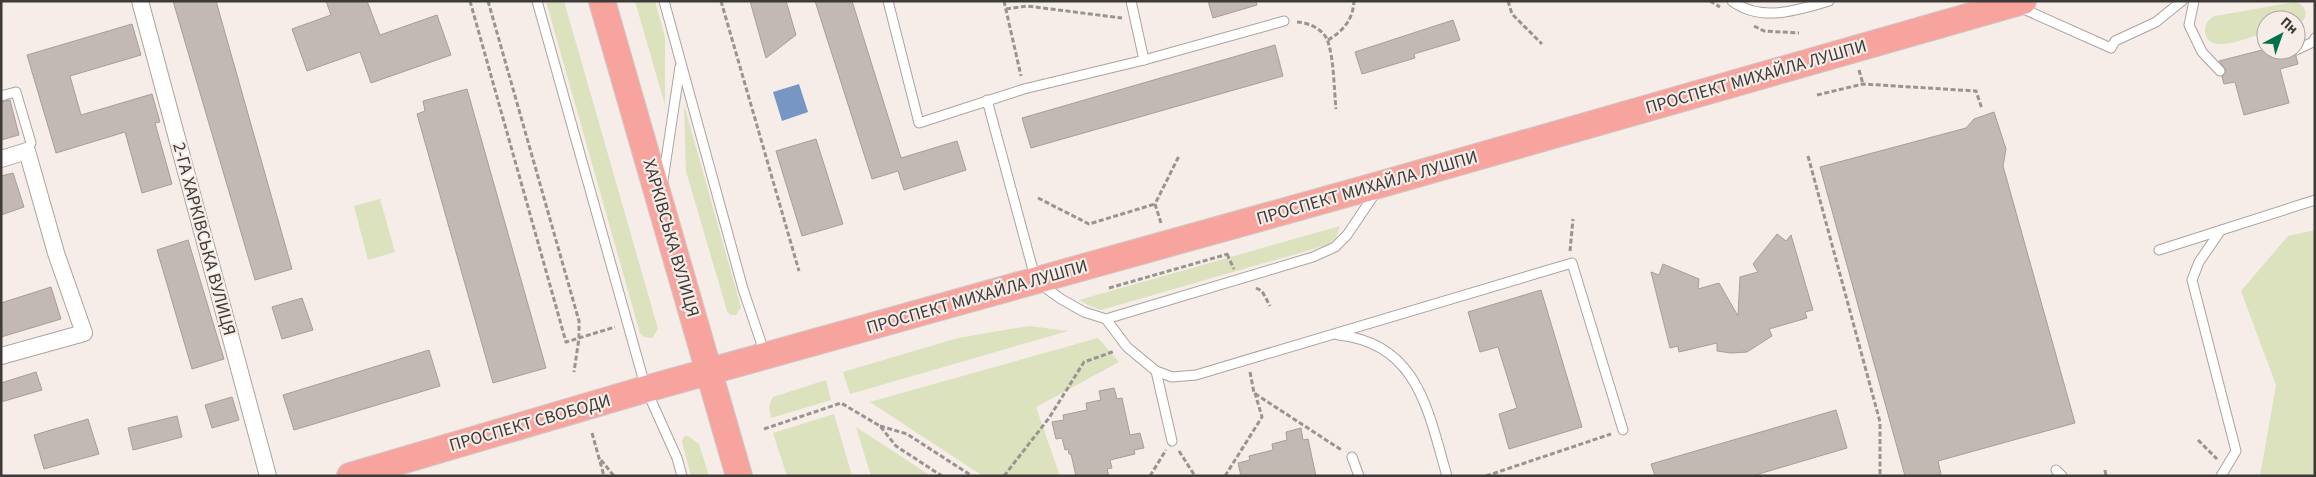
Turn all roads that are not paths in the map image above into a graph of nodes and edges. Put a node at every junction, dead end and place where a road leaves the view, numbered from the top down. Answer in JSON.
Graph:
{"nodes":[{"id":1,"x":140,"y":1,"type":"edge"},
{"id":2,"x":537,"y":1,"type":"edge"},
{"id":3,"x":602,"y":1,"type":"edge"},
{"id":4,"x":664,"y":1,"type":"edge"},
{"id":5,"x":888,"y":1,"type":"edge"},
{"id":6,"x":1131,"y":1,"type":"edge"},
{"id":7,"x":1732,"y":1,"type":"edge"},
{"id":8,"x":1829,"y":1,"type":"edge"},
{"id":9,"x":2182,"y":1,"type":"edge"},
{"id":10,"x":2194,"y":1,"type":"edge"},
{"id":11,"x":2018,"y":3,"type":"edge"},
{"id":12,"x":1284,"y":22,"type":"road end"},
{"id":13,"x":1144,"y":60,"type":"junction"},
{"id":14,"x":681,"y":62,"type":"junction"},
{"id":15,"x":2220,"y":71,"type":"dead end"},
{"id":16,"x":1,"y":96,"type":"edge"},
{"id":17,"x":987,"y":100,"type":"junction"},
{"id":18,"x":27,"y":152,"type":"junction"},
{"id":19,"x":1,"y":159,"type":"edge"},
{"id":20,"x":1382,"y":184,"type":"junction"},
{"id":21,"x":660,"y":200,"type":"junction"},
{"id":22,"x":2315,"y":200,"type":"edge"},
{"id":23,"x":2221,"y":230,"type":"junction"},
{"id":24,"x":2159,"y":250,"type":"dead end"},
{"id":25,"x":1036,"y":281,"type":"junction"},
{"id":26,"x":1106,"y":319,"type":"junction"},
{"id":27,"x":1332,"y":335,"type":"junction"},
{"id":28,"x":1,"y":356,"type":"edge"},
{"id":29,"x":766,"y":357,"type":"junction"},
{"id":30,"x":1156,"y":371,"type":"junction"},
{"id":31,"x":710,"y":372,"type":"junction"},
{"id":32,"x":646,"y":389,"type":"junction"},
{"id":33,"x":1623,"y":430,"type":"road end"},
{"id":34,"x":1172,"y":441,"type":"road end"},
{"id":35,"x":1352,"y":457,"type":"road end"},
{"id":36,"x":268,"y":476,"type":"edge"},
{"id":37,"x":350,"y":476,"type":"edge"},
{"id":38,"x":682,"y":476,"type":"edge"},
{"id":39,"x":739,"y":476,"type":"edge"},
{"id":40,"x":1359,"y":476,"type":"edge"},
{"id":41,"x":1447,"y":476,"type":"edge"},
{"id":42,"x":2221,"y":476,"type":"edge"}],
"edges":[{"from":1,"to":36,"type":"street","name":"2-ГА ХАРКІВСЬКА ВУЛИЦЯ"},
{"from":2,"to":32,"type":"lane"},
{"from":3,"to":21,"type":"main road","name":"ХАРКІВСЬКА ВУЛИЦЯ"},
{"from":4,"to":14,"type":"lane"},
{"from":5,"to":17,"type":"lane"},
{"from":6,"to":13,"type":"lane"},
{"from":7,"to":8,"type":"lane"},
{"from":9,"to":11,"type":"lane"},
{"from":10,"to":15,"type":"lane"},
{"from":11,"to":20,"type":"main road","name":"ПРОСПЕКТ МИХАЙЛА ЛУШПИ"},
{"from":12,"to":13,"type":"lane"},
{"from":13,"to":17,"type":"lane"},
{"from":14,"to":21,"type":"lane"},
{"from":14,"to":29,"type":"lane"},
{"from":16,"to":18,"type":"lane"},
{"from":17,"to":25,"type":"lane"},
{"from":18,"to":19,"type":"street"},
{"from":18,"to":28,"type":"street"},
{"from":20,"to":25,"type":"main road","name":"ПРОСПЕКТ МИХАЙЛА ЛУШПИ"},
{"from":20,"to":26,"type":"lane"},
{"from":21,"to":31,"type":"main road","name":"ХАРКІВСЬКА ВУЛИЦЯ"},
{"from":22,"to":23,"type":"lane"},
{"from":23,"to":24,"type":"lane"},
{"from":23,"to":42,"type":"lane"},
{"from":25,"to":26,"type":"lane"},
{"from":25,"to":29,"type":"main road","name":"ПРОСПЕКТ МИХАЙЛА ЛУШПИ"},
{"from":26,"to":30,"type":"lane"},
{"from":27,"to":30,"type":"lane"},
{"from":27,"to":33,"type":"lane"},
{"from":27,"to":41,"type":"lane"},
{"from":29,"to":31,"type":"main road","name":"ПРОСПЕКТ МИХАЙЛА ЛУШПИ"},
{"from":30,"to":34,"type":"lane"},
{"from":31,"to":32,"type":"main road","name":"ПРОСПЕКТ СВОБОДИ"},
{"from":31,"to":39,"type":"main road","name":"ХАРКІВСЬКА ВУЛИЦЯ"},
{"from":32,"to":37,"type":"main road","name":"ПРОСПЕКТ СВОБОДИ"},
{"from":32,"to":38,"type":"lane"},
{"from":35,"to":40,"type":"lane"}]}
